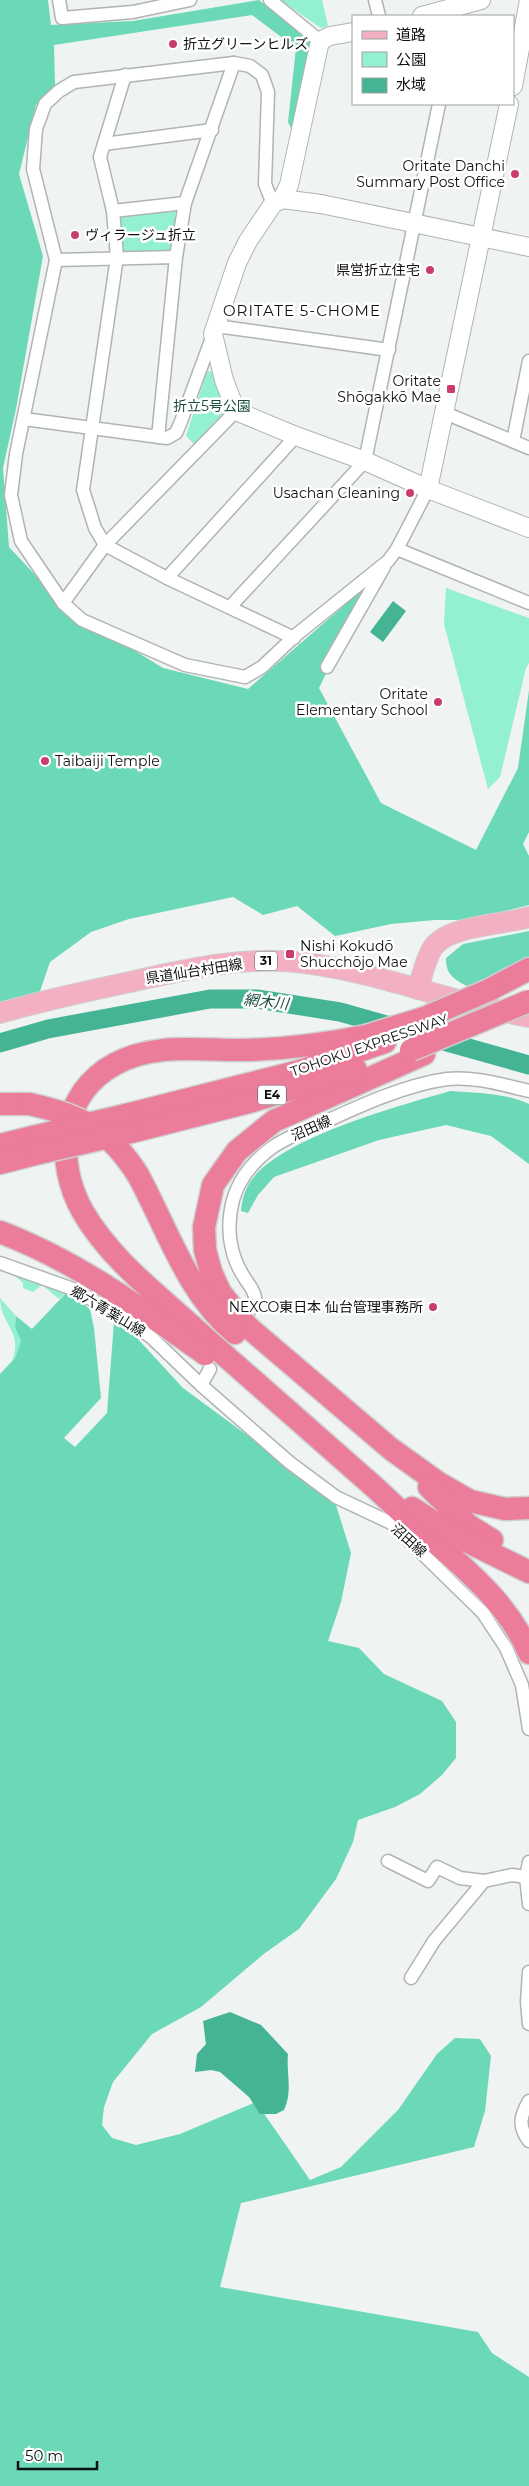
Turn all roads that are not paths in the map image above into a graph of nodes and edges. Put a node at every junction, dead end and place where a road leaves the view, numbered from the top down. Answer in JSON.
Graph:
{"nodes":[{"id":1,"x":59,"y":0,"type":"edge"},
{"id":2,"x":190,"y":0,"type":"edge"},
{"id":3,"x":270,"y":0,"type":"edge"},
{"id":4,"x":375,"y":0,"type":"edge"},
{"id":5,"x":481,"y":0,"type":"edge"},
{"id":6,"x":529,"y":0,"type":"edge"},
{"id":7,"x":456,"y":11,"type":"edge"},
{"id":8,"x":379,"y":15,"type":"edge"},
{"id":9,"x":429,"y":15,"type":"edge"},
{"id":10,"x":352,"y":32,"type":"edge"},
{"id":11,"x":320,"y":41,"type":"junction"},
{"id":12,"x":525,"y":48,"type":"edge"},
{"id":13,"x":234,"y":63,"type":"junction"},
{"id":14,"x":125,"y":75,"type":"junction"},
{"id":15,"x":514,"y":83,"type":"edge"},
{"id":16,"x":438,"y":105,"type":"edge"},
{"id":17,"x":509,"y":105,"type":"edge"},
{"id":18,"x":212,"y":130,"type":"junction"},
{"id":19,"x":104,"y":144,"type":"junction"},
{"id":20,"x":278,"y":201,"type":"junction"},
{"id":21,"x":184,"y":203,"type":"junction"},
{"id":22,"x":112,"y":211,"type":"junction"},
{"id":23,"x":416,"y":222,"type":"junction"},
{"id":24,"x":481,"y":237,"type":"junction"},
{"id":25,"x":529,"y":247,"type":"edge"},
{"id":26,"x":117,"y":257,"type":"junction"},
{"id":27,"x":176,"y":257,"type":"junction"},
{"id":28,"x":56,"y":260,"type":"junction"},
{"id":29,"x":215,"y":330,"type":"junction"},
{"id":30,"x":390,"y":350,"type":"junction"},
{"id":31,"x":529,"y":361,"type":"edge"},
{"id":32,"x":236,"y":411,"type":"junction"},
{"id":33,"x":445,"y":413,"type":"junction"},
{"id":34,"x":24,"y":419,"type":"junction"},
{"id":35,"x":92,"y":429,"type":"junction"},
{"id":36,"x":296,"y":436,"type":"junction"},
{"id":37,"x":158,"y":437,"type":"junction"},
{"id":38,"x":513,"y":441,"type":"junction"},
{"id":39,"x":529,"y":448,"type":"edge"},
{"id":40,"x":366,"y":461,"type":"junction"},
{"id":41,"x":428,"y":489,"type":"junction"},
{"id":42,"x":529,"y":528,"type":"edge"},
{"id":43,"x":105,"y":545,"type":"junction"},
{"id":44,"x":397,"y":550,"type":"junction"},
{"id":45,"x":388,"y":561,"type":"junction"},
{"id":46,"x":167,"y":578,"type":"junction"},
{"id":47,"x":63,"y":603,"type":"junction"},
{"id":48,"x":529,"y":603,"type":"edge"},
{"id":49,"x":230,"y":607,"type":"junction"},
{"id":50,"x":294,"y":638,"type":"junction"},
{"id":51,"x":327,"y":667,"type":"dead end"},
{"id":52,"x":529,"y":917,"type":"edge"},
{"id":53,"x":529,"y":969,"type":"edge"},
{"id":54,"x":529,"y":981,"type":"edge"},
{"id":55,"x":418,"y":989,"type":"junction"},
{"id":56,"x":496,"y":992,"type":"junction"},
{"id":57,"x":529,"y":1001,"type":"edge"},
{"id":58,"x":0,"y":1013,"type":"edge"},
{"id":59,"x":529,"y":1017,"type":"edge"},
{"id":60,"x":376,"y":1039,"type":"junction"},
{"id":61,"x":417,"y":1052,"type":"junction"},
{"id":62,"x":529,"y":1092,"type":"edge"},
{"id":63,"x":0,"y":1104,"type":"edge"},
{"id":64,"x":129,"y":1123,"type":"junction"},
{"id":65,"x":0,"y":1145,"type":"edge"},
{"id":66,"x":36,"y":1145,"type":"junction"},
{"id":67,"x":0,"y":1163,"type":"edge"},
{"id":68,"x":0,"y":1232,"type":"edge"},
{"id":69,"x":0,"y":1263,"type":"edge"},
{"id":70,"x":249,"y":1311,"type":"dead end"},
{"id":71,"x":210,"y":1369,"type":"dead end"},
{"id":72,"x":307,"y":1379,"type":"junction"},
{"id":73,"x":201,"y":1385,"type":"junction"},
{"id":74,"x":282,"y":1408,"type":"junction"},
{"id":75,"x":391,"y":1449,"type":"junction"},
{"id":76,"x":364,"y":1478,"type":"junction"},
{"id":77,"x":529,"y":1508,"type":"edge"},
{"id":78,"x":529,"y":1558,"type":"edge"},
{"id":79,"x":529,"y":1572,"type":"edge"},
{"id":80,"x":529,"y":1653,"type":"edge"},
{"id":81,"x":529,"y":1729,"type":"edge"},
{"id":82,"x":388,"y":1861,"type":"dead end"},
{"id":83,"x":529,"y":1862,"type":"edge"},
{"id":84,"x":526,"y":1877,"type":"junction"},
{"id":85,"x":484,"y":1881,"type":"junction"},
{"id":86,"x":529,"y":1904,"type":"edge"},
{"id":87,"x":529,"y":1972,"type":"edge"},
{"id":88,"x":411,"y":1978,"type":"dead end"},
{"id":89,"x":529,"y":2024,"type":"edge"},
{"id":90,"x":529,"y":2101,"type":"edge"},
{"id":91,"x":529,"y":2141,"type":"edge"}],
"edges":[{"from":1,"to":2,"type":"street"},
{"from":3,"to":11,"type":"street"},
{"from":4,"to":8,"type":"street"},
{"from":5,"to":7,"type":"street"},
{"from":6,"to":12,"type":"street"},
{"from":7,"to":9,"type":"street"},
{"from":10,"to":11,"type":"street"},
{"from":11,"to":20,"type":"street"},
{"from":12,"to":15,"type":"street"},
{"from":13,"to":14,"type":"street"},
{"from":13,"to":18,"type":"street"},
{"from":13,"to":20,"type":"street"},
{"from":14,"to":19,"type":"street"},
{"from":14,"to":28,"type":"street"},
{"from":16,"to":23,"type":"street"},
{"from":17,"to":24,"type":"street"},
{"from":18,"to":19,"type":"street"},
{"from":18,"to":21,"type":"street"},
{"from":19,"to":22,"type":"street"},
{"from":20,"to":23,"type":"street"},
{"from":20,"to":29,"type":"street"},
{"from":21,"to":22,"type":"street"},
{"from":21,"to":27,"type":"street"},
{"from":22,"to":26,"type":"street"},
{"from":23,"to":24,"type":"street"},
{"from":23,"to":30,"type":"street"},
{"from":24,"to":25,"type":"street"},
{"from":24,"to":33,"type":"street"},
{"from":26,"to":27,"type":"street"},
{"from":26,"to":28,"type":"street"},
{"from":26,"to":35,"type":"street"},
{"from":27,"to":37,"type":"street"},
{"from":28,"to":34,"type":"street"},
{"from":29,"to":30,"type":"street"},
{"from":29,"to":32,"type":"street"},
{"from":29,"to":37,"type":"street"},
{"from":30,"to":40,"type":"street"},
{"from":31,"to":38,"type":"street"},
{"from":32,"to":36,"type":"street"},
{"from":32,"to":43,"type":"street"},
{"from":33,"to":38,"type":"street"},
{"from":33,"to":41,"type":"street"},
{"from":34,"to":35,"type":"street"},
{"from":34,"to":47,"type":"street"},
{"from":35,"to":37,"type":"street"},
{"from":35,"to":43,"type":"street"},
{"from":36,"to":40,"type":"street"},
{"from":36,"to":46,"type":"street"},
{"from":38,"to":39,"type":"street"},
{"from":40,"to":41,"type":"street"},
{"from":40,"to":49,"type":"street"},
{"from":41,"to":42,"type":"street"},
{"from":41,"to":44,"type":"street"},
{"from":43,"to":46,"type":"street"},
{"from":43,"to":47,"type":"street"},
{"from":44,"to":45,"type":"street"},
{"from":44,"to":48,"type":"street"},
{"from":45,"to":50,"type":"street"},
{"from":45,"to":51,"type":"street"},
{"from":46,"to":49,"type":"street"},
{"from":47,"to":50,"type":"street"},
{"from":49,"to":50,"type":"street"},
{"from":52,"to":55,"type":"main road"},
{"from":53,"to":56,"type":"highway"},
{"from":54,"to":56,"type":"highway"},
{"from":55,"to":58,"type":"main road","name":"県道仙台村田線","number":"31"},
{"from":55,"to":59,"type":"main road","name":"県道仙台村田線","number":"31"},
{"from":56,"to":60,"type":"highway","bridge":true},
{"from":57,"to":61,"type":"highway","bridge":true},
{"from":60,"to":64,"type":"highway","name":"TOHOKU EXPRESSWAY","number":"E4"},
{"from":60,"to":74,"type":"highway"},
{"from":61,"to":64,"type":"highway","name":"TOHOKU EXPRESSWAY","number":"E4"},
{"from":61,"to":72,"type":"highway"},
{"from":62,"to":70,"type":"street","name":"沼田線"},
{"from":63,"to":72,"type":"highway","bridge":true},
{"from":64,"to":66,"type":"highway","name":"TOHOKU EXPRESSWAY","number":"E4","bridge":true},
{"from":65,"to":66,"type":"highway","name":"TOHOKU EXPRESSWAY","number":"E4"},
{"from":66,"to":67,"type":"highway","name":"TOHOKU EXPRESSWAY","number":"E4"},
{"from":68,"to":74,"type":"highway"},
{"from":69,"to":73,"type":"street","name":"郷六青葉山線"},
{"from":71,"to":73,"type":"street"},
{"from":72,"to":75,"type":"highway"},
{"from":73,"to":81,"type":"street","name":"沼田線"},
{"from":74,"to":76,"type":"highway"},
{"from":75,"to":77,"type":"highway"},
{"from":75,"to":78,"type":"highway"},
{"from":76,"to":79,"type":"highway"},
{"from":76,"to":80,"type":"highway"},
{"from":82,"to":85,"type":"street"},
{"from":83,"to":84,"type":"street"},
{"from":84,"to":85,"type":"street"},
{"from":84,"to":86,"type":"street"},
{"from":85,"to":88,"type":"street"},
{"from":87,"to":89,"type":"street"},
{"from":90,"to":91,"type":"street"}]}
